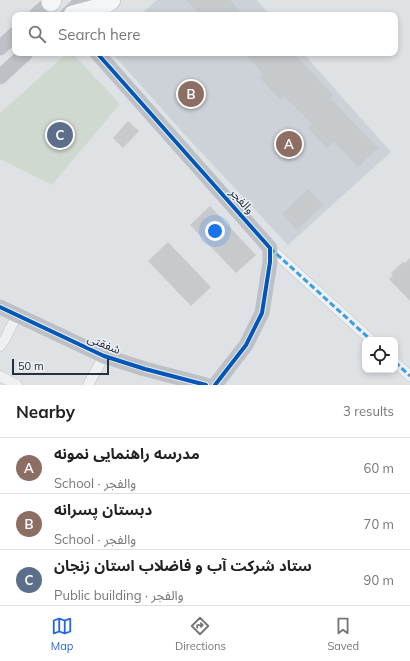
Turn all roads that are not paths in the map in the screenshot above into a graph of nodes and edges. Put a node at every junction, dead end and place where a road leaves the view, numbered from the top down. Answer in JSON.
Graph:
{"nodes":[{"id":1,"x":83,"y":0,"type":"edge"},
{"id":2,"x":111,"y":0,"type":"edge"},
{"id":3,"x":52,"y":1,"type":"edge"},
{"id":4,"x":39,"y":12,"type":"edge"},
{"id":5,"x":70,"y":12,"type":"edge"},
{"id":6,"x":84,"y":12,"type":"edge"},
{"id":7,"x":12,"y":37,"type":"edge"},
{"id":8,"x":0,"y":48,"type":"edge"},
{"id":9,"x":23,"y":56,"type":"edge"},
{"id":10,"x":100,"y":56,"type":"edge"},
{"id":11,"x":0,"y":77,"type":"edge"},
{"id":12,"x":270,"y":248,"type":"junction"},
{"id":13,"x":0,"y":307,"type":"edge"},
{"id":14,"x":17,"y":315,"type":"junction"},
{"id":15,"x":368,"y":337,"type":"edge"},
{"id":16,"x":2,"y":341,"type":"edge"},
{"id":17,"x":104,"y":356,"type":"junction"},
{"id":18,"x":398,"y":365,"type":"edge"},
{"id":19,"x":0,"y":376,"type":"edge"},
{"id":20,"x":410,"y":376,"type":"edge"},
{"id":21,"x":17,"y":385,"type":"edge"},
{"id":22,"x":88,"y":385,"type":"edge"},
{"id":23,"x":206,"y":385,"type":"edge"},
{"id":24,"x":215,"y":385,"type":"edge"}],
"edges":[{"from":1,"to":5,"type":"street"},
{"from":2,"to":6,"type":"highway"},
{"from":3,"to":4,"type":"street"},
{"from":7,"to":8,"type":"street"},
{"from":9,"to":11,"type":"street"},
{"from":10,"to":12,"type":"street","name":"والفجر"},
{"from":12,"to":15,"type":"street"},
{"from":12,"to":24,"type":"street"},
{"from":13,"to":14,"type":"street","name":"شفقتی"},
{"from":14,"to":16,"type":"street"},
{"from":14,"to":17,"type":"street","name":"شفقتی"},
{"from":17,"to":22,"type":"street"},
{"from":17,"to":23,"type":"street","name":"شفقتی"},
{"from":18,"to":20,"type":"street"},
{"from":19,"to":21,"type":"street"}]}
